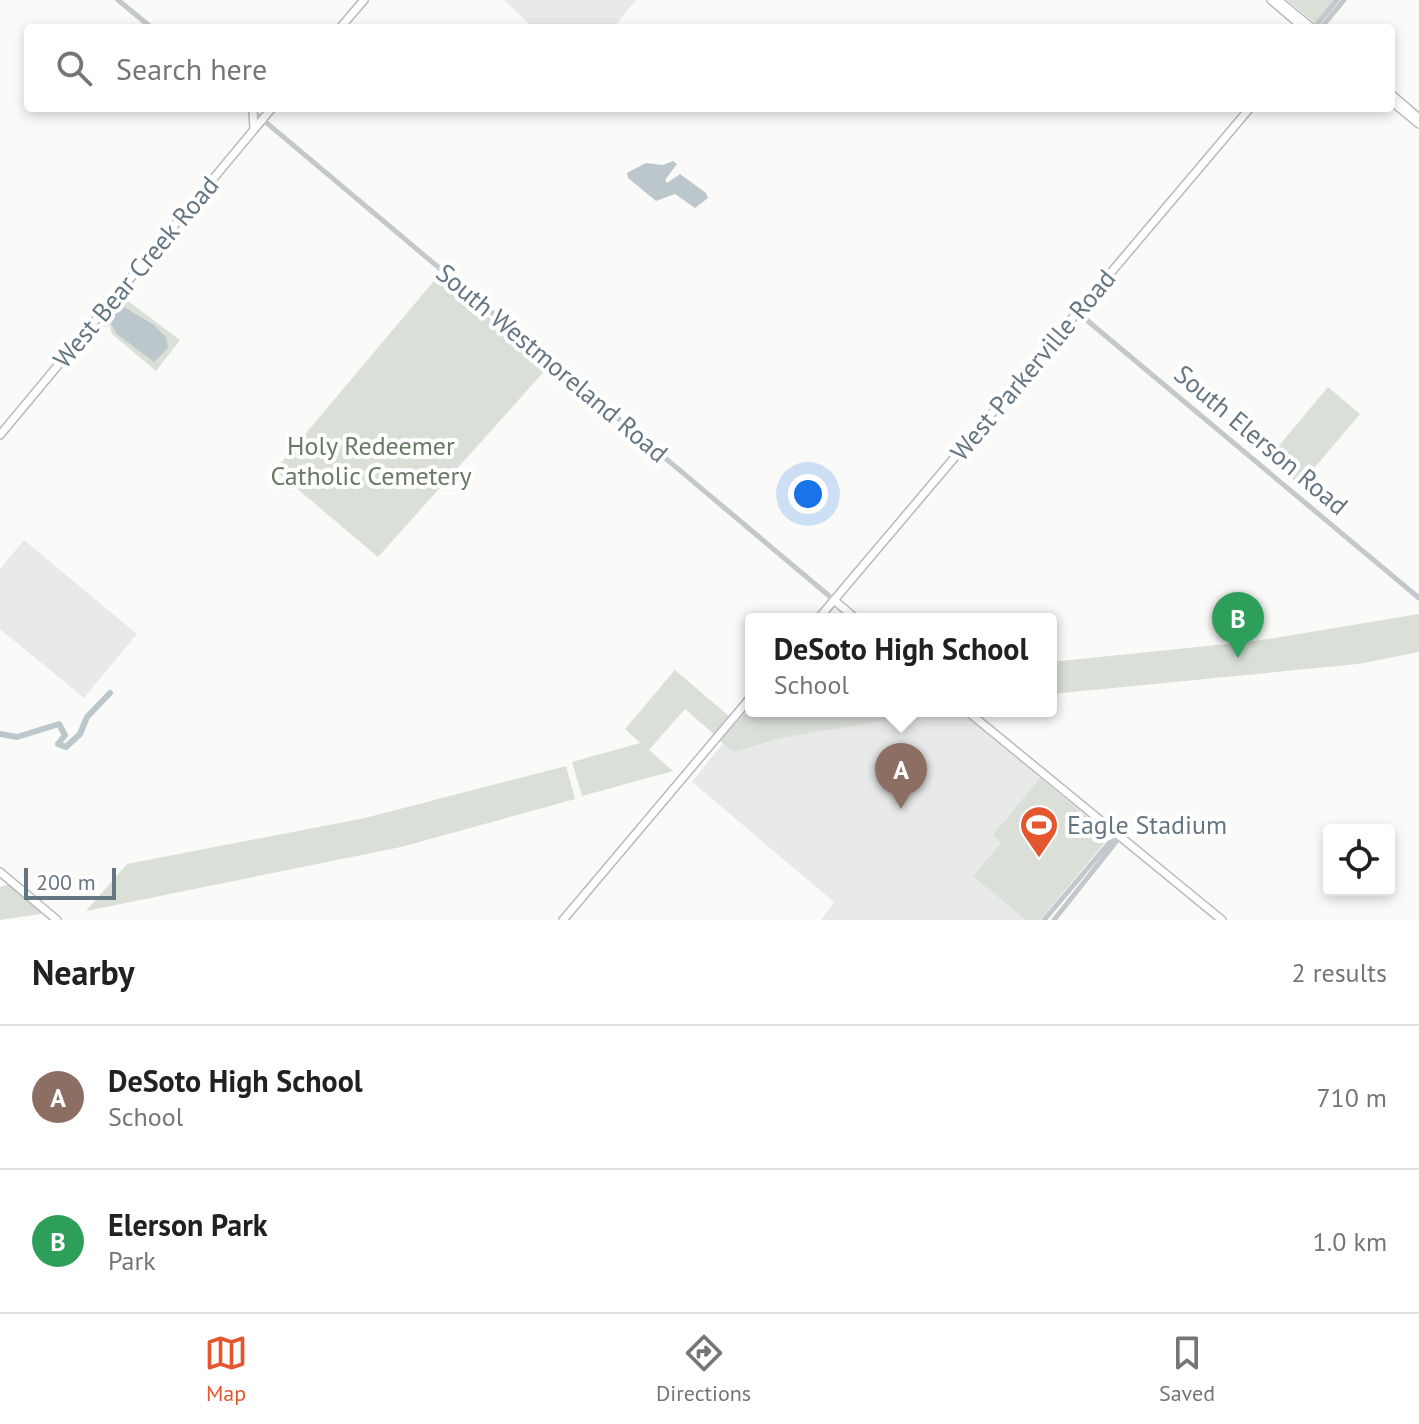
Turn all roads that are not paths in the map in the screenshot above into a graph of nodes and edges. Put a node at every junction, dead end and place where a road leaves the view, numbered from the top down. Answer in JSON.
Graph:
{"nodes":[{"id":1,"x":118,"y":0,"type":"edge"},
{"id":2,"x":364,"y":0,"type":"edge"},
{"id":3,"x":1271,"y":0,"type":"edge"},
{"id":4,"x":1278,"y":0,"type":"edge"},
{"id":5,"x":1337,"y":0,"type":"edge"},
{"id":6,"x":1344,"y":0,"type":"edge"},
{"id":7,"x":147,"y":24,"type":"edge"},
{"id":8,"x":343,"y":24,"type":"edge"},
{"id":9,"x":1299,"y":24,"type":"edge"},
{"id":10,"x":1308,"y":24,"type":"edge"},
{"id":11,"x":1316,"y":24,"type":"edge"},
{"id":12,"x":1324,"y":24,"type":"edge"},
{"id":13,"x":1395,"y":97,"type":"edge"},
{"id":14,"x":1395,"y":104,"type":"edge"},
{"id":15,"x":252,"y":112,"type":"edge"},
{"id":16,"x":253,"y":112,"type":"edge"},
{"id":17,"x":268,"y":112,"type":"edge"},
{"id":18,"x":1246,"y":112,"type":"edge"},
{"id":19,"x":1419,"y":118,"type":"edge"},
{"id":20,"x":262,"y":119,"type":"junction"},
{"id":21,"x":1419,"y":124,"type":"edge"},
{"id":22,"x":253,"y":131,"type":"junction"},
{"id":23,"x":1077,"y":312,"type":"junction"},
{"id":24,"x":0,"y":435,"type":"edge"},
{"id":25,"x":1419,"y":598,"type":"edge"},
{"id":26,"x":834,"y":600,"type":"junction"},
{"id":27,"x":823,"y":613,"type":"edge"},
{"id":28,"x":849,"y":613,"type":"edge"},
{"id":29,"x":745,"y":704,"type":"edge"},
{"id":30,"x":974,"y":717,"type":"edge"},
{"id":31,"x":1120,"y":838,"type":"junction"},
{"id":32,"x":0,"y":872,"type":"edge"},
{"id":33,"x":57,"y":920,"type":"edge"},
{"id":34,"x":563,"y":920,"type":"edge"},
{"id":35,"x":1044,"y":920,"type":"edge"},
{"id":36,"x":1054,"y":920,"type":"edge"},
{"id":37,"x":1222,"y":920,"type":"edge"}],
"edges":[{"from":1,"to":7,"type":"street"},
{"from":2,"to":8,"type":"main road"},
{"from":3,"to":9,"type":"main road"},
{"from":4,"to":10,"type":"main road"},
{"from":5,"to":11,"type":"street"},
{"from":6,"to":12,"type":"street"},
{"from":13,"to":19,"type":"main road"},
{"from":14,"to":21,"type":"main road"},
{"from":15,"to":22,"type":"main road"},
{"from":16,"to":20,"type":"street","name":"South Westmoreland Road"},
{"from":17,"to":20,"type":"main road","name":"West Bear Creek Road"},
{"from":18,"to":23,"type":"main road","name":"West Parkerville Road"},
{"from":20,"to":22,"type":"main road","name":"West Bear Creek Road"},
{"from":20,"to":26,"type":"street","name":"South Westmoreland Road"},
{"from":22,"to":24,"type":"main road","name":"West Bear Creek Road"},
{"from":23,"to":25,"type":"street","name":"South Elerson Road"},
{"from":23,"to":26,"type":"main road","name":"West Parkerville Road"},
{"from":26,"to":27,"type":"main road","name":"West Parkerville Road"},
{"from":26,"to":28,"type":"main road","name":"South Westmoreland Road"},
{"from":29,"to":34,"type":"main road"},
{"from":30,"to":31,"type":"main road"},
{"from":31,"to":35,"type":"street"},
{"from":31,"to":36,"type":"street"},
{"from":31,"to":37,"type":"main road"},
{"from":32,"to":33,"type":"main road"}]}
